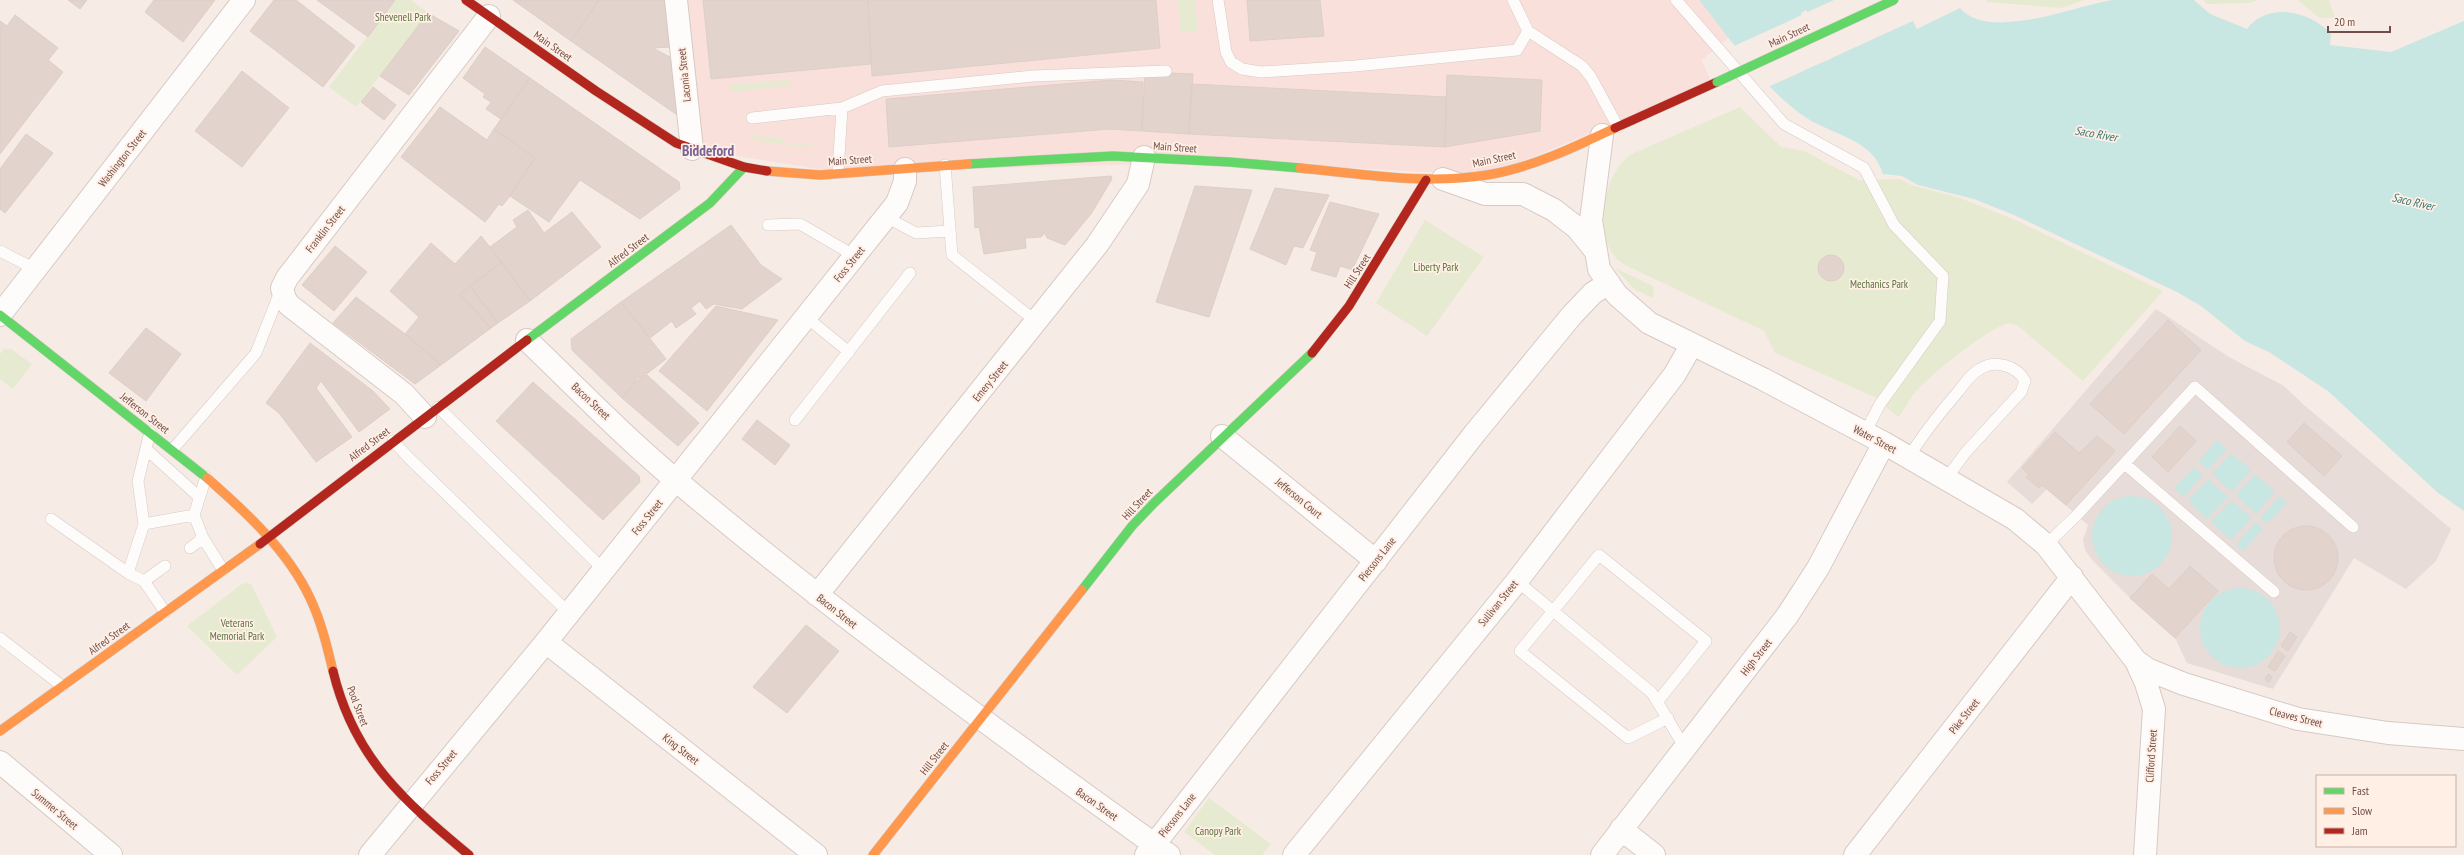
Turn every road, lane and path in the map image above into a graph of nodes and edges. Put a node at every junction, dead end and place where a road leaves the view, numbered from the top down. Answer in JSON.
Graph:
{"nodes":[{"id":1,"x":244,"y":0,"type":"edge"},
{"id":2,"x":466,"y":0,"type":"edge"},
{"id":3,"x":676,"y":0,"type":"edge"},
{"id":4,"x":1218,"y":0,"type":"edge"},
{"id":5,"x":1513,"y":0,"type":"edge"},
{"id":6,"x":1676,"y":0,"type":"edge"},
{"id":7,"x":1894,"y":0,"type":"edge"},
{"id":8,"x":489,"y":16,"type":"junction"},
{"id":9,"x":1528,"y":32,"type":"junction"},
{"id":10,"x":1166,"y":71,"type":"dead end"},
{"id":11,"x":842,"y":108,"type":"junction"},
{"id":12,"x":752,"y":118,"type":"dead end"},
{"id":13,"x":1610,"y":131,"type":"junction"},
{"id":14,"x":692,"y":149,"type":"junction"},
{"id":15,"x":1144,"y":157,"type":"junction"},
{"id":16,"x":944,"y":165,"type":"junction"},
{"id":17,"x":744,"y":167,"type":"junction"},
{"id":18,"x":905,"y":169,"type":"junction"},
{"id":19,"x":838,"y":172,"type":"junction"},
{"id":20,"x":1435,"y":180,"type":"junction"},
{"id":21,"x":886,"y":217,"type":"junction"},
{"id":22,"x":768,"y":225,"type":"dead end"},
{"id":23,"x":949,"y":231,"type":"junction"},
{"id":24,"x":1594,"y":249,"type":"junction"},
{"id":25,"x":0,"y":251,"type":"edge"},
{"id":26,"x":855,"y":256,"type":"junction"},
{"id":27,"x":35,"y":269,"type":"junction"},
{"id":28,"x":910,"y":273,"type":"dead end"},
{"id":29,"x":1609,"y":283,"type":"junction"},
{"id":30,"x":282,"y":288,"type":"junction"},
{"id":31,"x":0,"y":315,"type":"edge"},
{"id":32,"x":806,"y":317,"type":"junction"},
{"id":33,"x":1037,"y":322,"type":"junction"},
{"id":34,"x":527,"y":340,"type":"junction"},
{"id":35,"x":1692,"y":344,"type":"junction"},
{"id":36,"x":849,"y":352,"type":"junction"},
{"id":37,"x":431,"y":412,"type":"junction"},
{"id":38,"x":795,"y":420,"type":"dead end"},
{"id":39,"x":150,"y":432,"type":"junction"},
{"id":40,"x":1222,"y":436,"type":"junction"},
{"id":41,"x":1874,"y":438,"type":"junction"},
{"id":42,"x":393,"y":441,"type":"junction"},
{"id":43,"x":146,"y":450,"type":"junction"},
{"id":44,"x":173,"y":450,"type":"junction"},
{"id":45,"x":1909,"y":457,"type":"junction"},
{"id":46,"x":2124,"y":464,"type":"junction"},
{"id":47,"x":206,"y":477,"type":"junction"},
{"id":48,"x":1946,"y":479,"type":"junction"},
{"id":49,"x":676,"y":481,"type":"junction"},
{"id":50,"x":198,"y":496,"type":"junction"},
{"id":51,"x":194,"y":515,"type":"junction"},
{"id":52,"x":51,"y":519,"type":"dead end"},
{"id":53,"x":144,"y":524,"type":"junction"},
{"id":54,"x":2353,"y":527,"type":"dead end"},
{"id":55,"x":203,"y":538,"type":"junction"},
{"id":56,"x":268,"y":538,"type":"junction"},
{"id":57,"x":2046,"y":545,"type":"junction"},
{"id":58,"x":190,"y":548,"type":"dead end"},
{"id":59,"x":1376,"y":561,"type":"junction"},
{"id":60,"x":165,"y":566,"type":"dead end"},
{"id":61,"x":223,"y":570,"type":"junction"},
{"id":62,"x":604,"y":570,"type":"junction"},
{"id":63,"x":128,"y":573,"type":"junction"},
{"id":64,"x":2072,"y":577,"type":"junction"},
{"id":65,"x":144,"y":581,"type":"junction"},
{"id":66,"x":1516,"y":581,"type":"junction"},
{"id":67,"x":2274,"y":592,"type":"dead end"},
{"id":68,"x":817,"y":595,"type":"junction"},
{"id":69,"x":1553,"y":611,"type":"junction"},
{"id":70,"x":165,"y":612,"type":"junction"},
{"id":71,"x":569,"y":613,"type":"junction"},
{"id":72,"x":0,"y":638,"type":"edge"},
{"id":73,"x":546,"y":642,"type":"junction"},
{"id":74,"x":2136,"y":661,"type":"junction"},
{"id":75,"x":62,"y":686,"type":"junction"},
{"id":76,"x":1658,"y":701,"type":"junction"},
{"id":77,"x":1668,"y":718,"type":"junction"},
{"id":78,"x":980,"y":719,"type":"junction"},
{"id":79,"x":0,"y":731,"type":"edge"},
{"id":80,"x":2464,"y":739,"type":"edge"},
{"id":81,"x":1684,"y":748,"type":"junction"},
{"id":82,"x":0,"y":762,"type":"edge"},
{"id":83,"x":410,"y":804,"type":"junction"},
{"id":84,"x":1621,"y":829,"type":"junction"},
{"id":85,"x":1156,"y":851,"type":"edge"},
{"id":86,"x":104,"y":853,"type":"edge"},
{"id":87,"x":370,"y":855,"type":"edge"},
{"id":88,"x":469,"y":855,"type":"edge"},
{"id":89,"x":816,"y":855,"type":"edge"},
{"id":90,"x":873,"y":855,"type":"edge"},
{"id":91,"x":1294,"y":855,"type":"edge"},
{"id":92,"x":1602,"y":855,"type":"edge"},
{"id":93,"x":1654,"y":855,"type":"edge"},
{"id":94,"x":1855,"y":855,"type":"edge"},
{"id":95,"x":2145,"y":855,"type":"edge"}],
"edges":[{"from":1,"to":27,"type":"street","name":"Washington Street"},
{"from":2,"to":8,"type":"main road","name":"Main Street"},
{"from":3,"to":14,"type":"street","name":"Laconia Street"},
{"from":4,"to":9,"type":"lane"},
{"from":5,"to":9,"type":"lane"},
{"from":6,"to":41,"type":"lane"},
{"from":7,"to":13,"type":"main road","name":"Main Street","bridge":true},
{"from":8,"to":14,"type":"main road","name":"Main Street"},
{"from":8,"to":30,"type":"street","name":"Franklin Street"},
{"from":9,"to":13,"type":"lane"},
{"from":10,"to":11,"type":"lane"},
{"from":11,"to":12,"type":"lane"},
{"from":11,"to":19,"type":"lane"},
{"from":13,"to":20,"type":"main road","name":"Main Street"},
{"from":13,"to":24,"type":"street","name":"Water Street"},
{"from":14,"to":17,"type":"main road","name":"Main Street"},
{"from":15,"to":16,"type":"main road","name":"Main Street"},
{"from":15,"to":20,"type":"main road","name":"Main Street"},
{"from":15,"to":33,"type":"street","name":"Emery Street"},
{"from":16,"to":18,"type":"main road","name":"Main Street"},
{"from":16,"to":23,"type":"lane"},
{"from":17,"to":19,"type":"main road","name":"Main Street"},
{"from":17,"to":34,"type":"main road","name":"Alfred Street"},
{"from":18,"to":19,"type":"main road","name":"Main Street"},
{"from":18,"to":21,"type":"street","name":"Foss Street"},
{"from":20,"to":24,"type":"street"},
{"from":20,"to":40,"type":"main road","name":"Hill Street"},
{"from":21,"to":23,"type":"lane"},
{"from":21,"to":26,"type":"street","name":"Foss Street"},
{"from":22,"to":26,"type":"lane"},
{"from":23,"to":33,"type":"lane"},
{"from":24,"to":29,"type":"street","name":"Water Street"},
{"from":25,"to":27,"type":"lane"},
{"from":26,"to":32,"type":"street","name":"Foss Street"},
{"from":27,"to":31,"type":"street","name":"Washington Street"},
{"from":28,"to":36,"type":"lane"},
{"from":29,"to":35,"type":"street","name":"Water Street"},
{"from":29,"to":59,"type":"street","name":"Piersons Lane"},
{"from":30,"to":37,"type":"street"},
{"from":30,"to":44,"type":"lane"},
{"from":31,"to":39,"type":"main road","name":"Jefferson Street"},
{"from":32,"to":36,"type":"lane"},
{"from":32,"to":49,"type":"street","name":"Foss Street"},
{"from":33,"to":68,"type":"street","name":"Emery Street"},
{"from":34,"to":37,"type":"main road","name":"Alfred Street"},
{"from":34,"to":49,"type":"street","name":"Bacon Street"},
{"from":35,"to":41,"type":"street","name":"Water Street"},
{"from":35,"to":66,"type":"street","name":"Sullivan Street"},
{"from":36,"to":38,"type":"lane"},
{"from":37,"to":42,"type":"main road","name":"Alfred Street"},
{"from":37,"to":62,"type":"lane"},
{"from":39,"to":43,"type":"lane"},
{"from":39,"to":44,"type":"main road","name":"Jefferson Street"},
{"from":40,"to":59,"type":"street","name":"Jefferson Court"},
{"from":40,"to":78,"type":"main road","name":"Hill Street"},
{"from":41,"to":45,"type":"street","name":"Water Street"},
{"from":41,"to":81,"type":"street","name":"High Street"},
{"from":42,"to":56,"type":"main road","name":"Alfred Street"},
{"from":42,"to":71,"type":"lane"},
{"from":43,"to":50,"type":"lane"},
{"from":43,"to":53,"type":"lane"},
{"from":44,"to":47,"type":"main road","name":"Jefferson Street"},
{"from":45,"to":48,"type":"street","name":"Water Street"},
{"from":45,"to":48,"type":"lane"},
{"from":46,"to":54,"type":"lane"},
{"from":46,"to":57,"type":"lane"},
{"from":46,"to":67,"type":"lane"},
{"from":47,"to":50,"type":"lane"},
{"from":47,"to":56,"type":"main road","name":"Jefferson Street"},
{"from":48,"to":57,"type":"street","name":"Water Street"},
{"from":49,"to":62,"type":"street","name":"Foss Street"},
{"from":49,"to":68,"type":"street","name":"Bacon Street"},
{"from":50,"to":51,"type":"lane"},
{"from":51,"to":53,"type":"lane"},
{"from":51,"to":55,"type":"lane"},
{"from":52,"to":63,"type":"lane"},
{"from":53,"to":63,"type":"lane"},
{"from":55,"to":58,"type":"lane"},
{"from":55,"to":61,"type":"lane"},
{"from":56,"to":61,"type":"main road","name":"Alfred Street"},
{"from":56,"to":83,"type":"main road","name":"Pool Street"},
{"from":57,"to":64,"type":"street","name":"Water Street"},
{"from":59,"to":85,"type":"street","name":"Piersons Lane"},
{"from":60,"to":65,"type":"lane"},
{"from":61,"to":70,"type":"main road","name":"Alfred Street"},
{"from":62,"to":71,"type":"street","name":"Foss Street"},
{"from":63,"to":65,"type":"lane"},
{"from":64,"to":74,"type":"street","name":"Water Street"},
{"from":64,"to":94,"type":"street","name":"Pike Street"},
{"from":65,"to":70,"type":"lane"},
{"from":66,"to":69,"type":"lane"},
{"from":66,"to":91,"type":"street","name":"Sullivan Street"},
{"from":68,"to":78,"type":"street","name":"Bacon Street"},
{"from":69,"to":76,"type":"lane"},
{"from":69,"to":76,"type":"lane"},
{"from":69,"to":77,"type":"lane"},
{"from":70,"to":75,"type":"main road","name":"Alfred Street"},
{"from":71,"to":73,"type":"street","name":"Foss Street"},
{"from":72,"to":75,"type":"lane"},
{"from":73,"to":83,"type":"street","name":"Foss Street"},
{"from":73,"to":89,"type":"street","name":"King Street"},
{"from":74,"to":80,"type":"street","name":"Cleaves Street"},
{"from":74,"to":95,"type":"street","name":"Clifford Street"},
{"from":75,"to":79,"type":"main road","name":"Alfred Street"},
{"from":76,"to":77,"type":"lane"},
{"from":77,"to":81,"type":"lane"},
{"from":78,"to":85,"type":"street","name":"Bacon Street"},
{"from":78,"to":90,"type":"main road","name":"Hill Street"},
{"from":81,"to":84,"type":"street","name":"High Street"},
{"from":82,"to":86,"type":"street","name":"Summer Street"},
{"from":83,"to":87,"type":"street","name":"Foss Street"},
{"from":83,"to":88,"type":"main road","name":"Pool Street"},
{"from":84,"to":92,"type":"street","name":"High Street"},
{"from":84,"to":93,"type":"street"}]}
